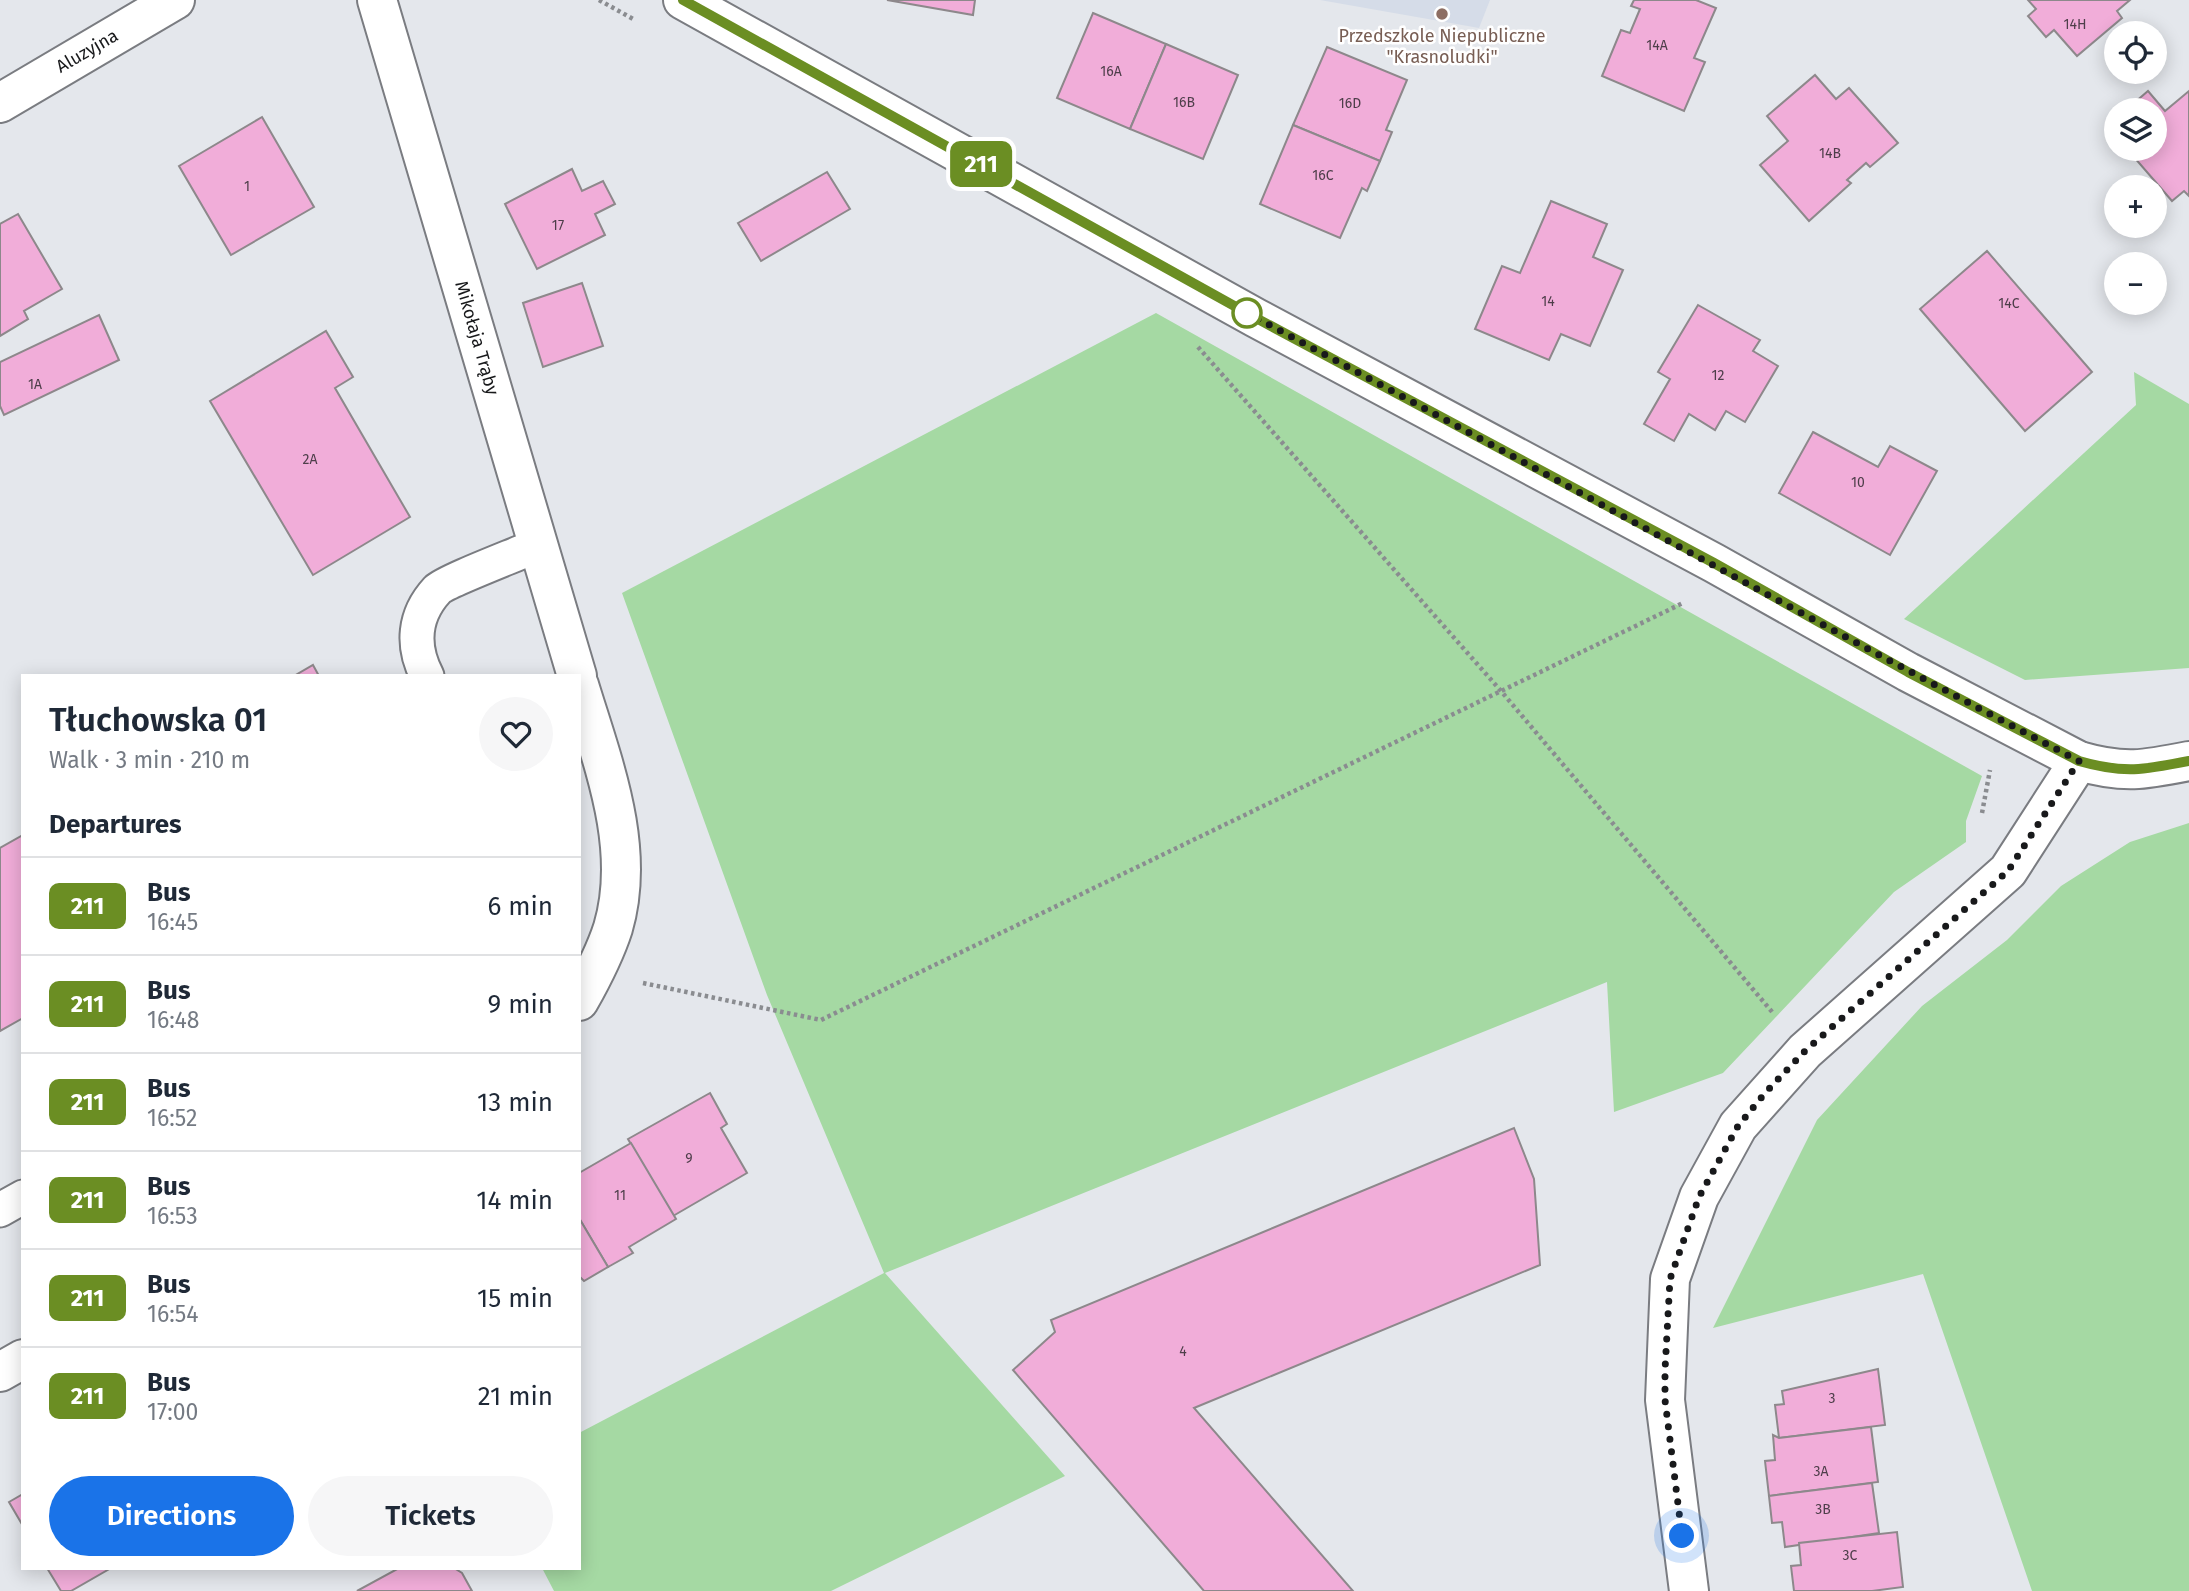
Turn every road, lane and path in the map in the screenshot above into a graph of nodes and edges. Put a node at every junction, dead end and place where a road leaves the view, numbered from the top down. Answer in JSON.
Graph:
{"nodes":[{"id":1,"x":175,"y":0,"type":"edge"},
{"id":2,"x":377,"y":0,"type":"edge"},
{"id":3,"x":705,"y":5,"type":"edge"},
{"id":4,"x":0,"y":103,"type":"edge"},
{"id":5,"x":1194,"y":342,"type":"dead end"},
{"id":6,"x":538,"y":545,"type":"junction"},
{"id":7,"x":1684,"y":602,"type":"dead end"},
{"id":8,"x":426,"y":674,"type":"edge"},
{"id":9,"x":576,"y":674,"type":"edge"},
{"id":10,"x":1501,"y":691,"type":"junction"},
{"id":11,"x":581,"y":692,"type":"edge"},
{"id":12,"x":2079,"y":761,"type":"junction"},
{"id":13,"x":2189,"y":761,"type":"edge"},
{"id":14,"x":587,"y":987,"type":"edge"},
{"id":15,"x":1805,"y":1051,"type":"junction"},
{"id":16,"x":21,"y":1360,"type":"edge"},
{"id":17,"x":0,"y":1372,"type":"edge"},
{"id":18,"x":1689,"y":1591,"type":"edge"}],
"edges":[{"from":1,"to":4,"type":"street","name":"Aluzyjna"},
{"from":2,"to":6,"type":"street","name":"Mikołaja Trąby"},
{"from":3,"to":12,"type":"street"},
{"from":5,"to":10,"type":"path"},
{"from":6,"to":8,"type":"lane"},
{"from":6,"to":9,"type":"street","name":"Mikołaja Trąby"},
{"from":7,"to":10,"type":"path"},
{"from":10,"to":14,"type":"path"},
{"from":10,"to":15,"type":"path"},
{"from":11,"to":14,"type":"street"},
{"from":12,"to":13,"type":"street"},
{"from":12,"to":15,"type":"street"},
{"from":15,"to":18,"type":"street"},
{"from":16,"to":17,"type":"street"}]}
